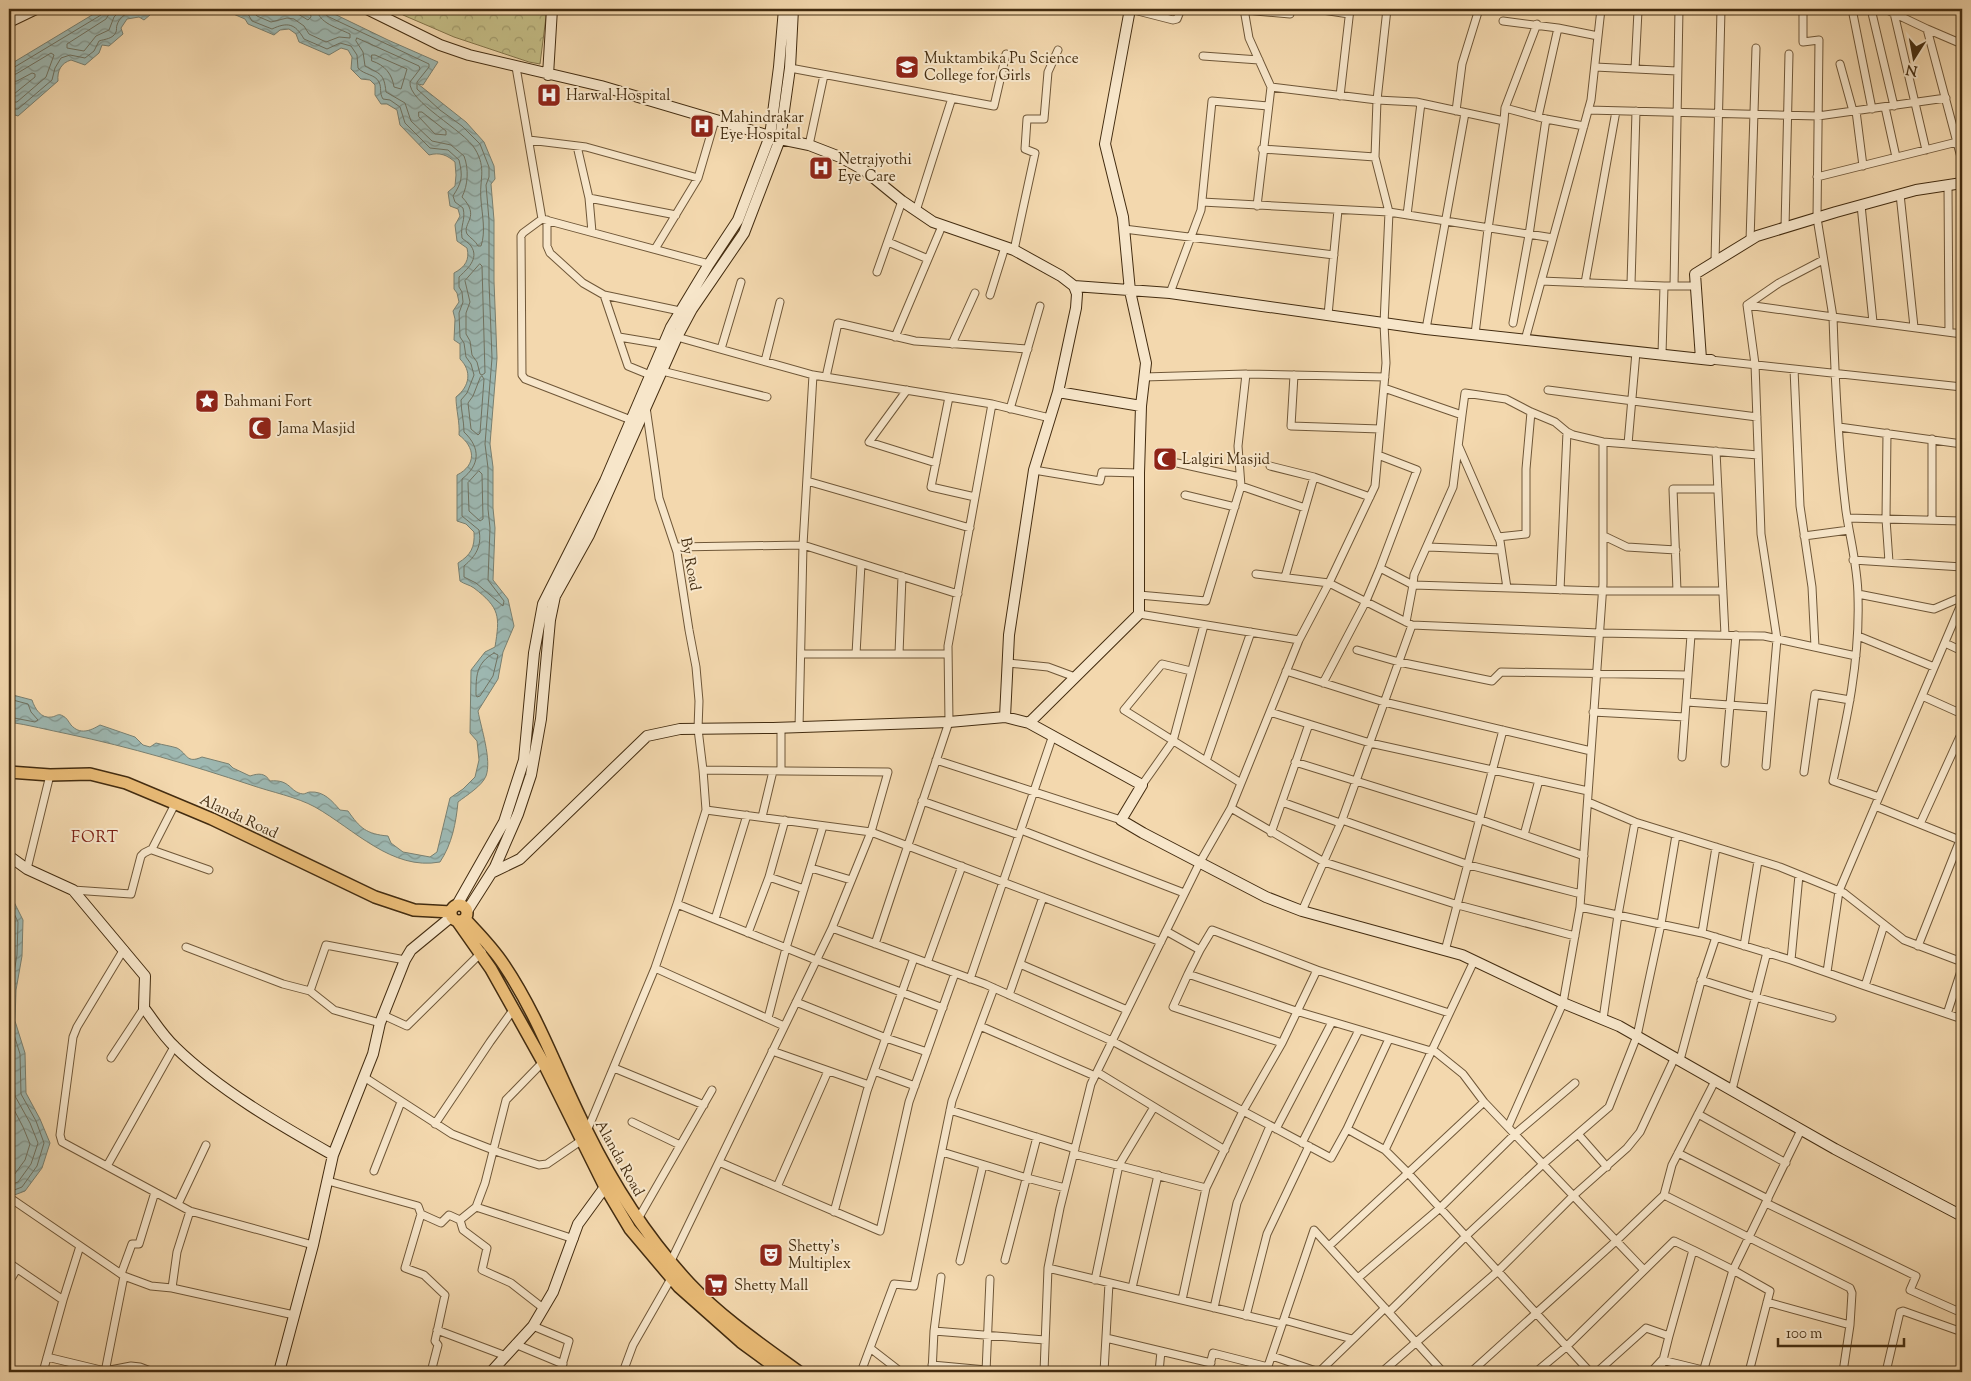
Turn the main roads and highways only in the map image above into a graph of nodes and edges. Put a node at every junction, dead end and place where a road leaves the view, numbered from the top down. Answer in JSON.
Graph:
{"nodes":[{"id":1,"x":9,"y":772,"type":"edge"},
{"id":2,"x":458,"y":914,"type":"junction"},
{"id":3,"x":585,"y":1136,"type":"junction"},
{"id":4,"x":612,"y":1192,"type":"junction"},
{"id":5,"x":670,"y":1270,"type":"junction"},
{"id":6,"x":714,"y":1312,"type":"junction"},
{"id":7,"x":782,"y":1372,"type":"edge"},
{"id":8,"x":799,"y":1372,"type":"edge"}],
"edges":[{"from":1,"to":2,"type":"main road","name":"Alanda Road"},
{"from":2,"to":3,"type":"main road","name":"Alanda Road"},
{"from":2,"to":3,"type":"main road","name":"Alanda Road"},
{"from":3,"to":4,"type":"main road","name":"Alanda Road"},
{"from":4,"to":5,"type":"main road","name":"Alanda Road"},
{"from":4,"to":5,"type":"main road","name":"Alanda Road"},
{"from":5,"to":6,"type":"main road","name":"Alanda Road"},
{"from":6,"to":7,"type":"main road","name":"Alanda Road"},
{"from":6,"to":8,"type":"main road","name":"Alanda Road"}]}
